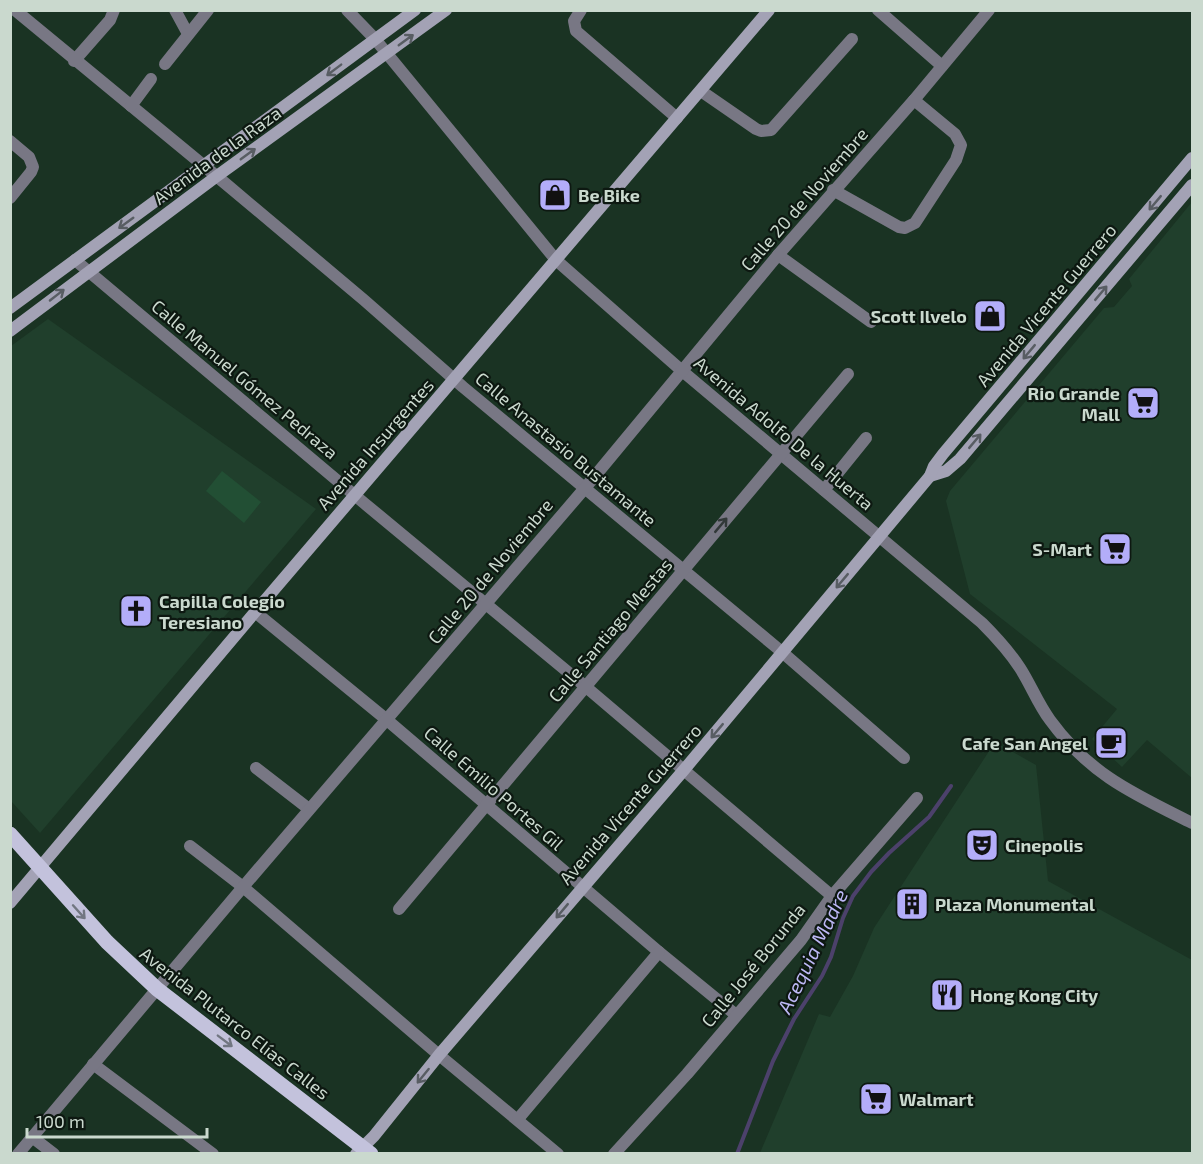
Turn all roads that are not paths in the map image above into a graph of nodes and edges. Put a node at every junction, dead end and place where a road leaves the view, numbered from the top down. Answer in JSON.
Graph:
{"nodes":[{"id":1,"x":15,"y":10,"type":"edge"},
{"id":2,"x":114,"y":10,"type":"edge"},
{"id":3,"x":176,"y":10,"type":"edge"},
{"id":4,"x":208,"y":10,"type":"edge"},
{"id":5,"x":347,"y":10,"type":"edge"},
{"id":6,"x":415,"y":10,"type":"edge"},
{"id":7,"x":446,"y":10,"type":"edge"},
{"id":8,"x":581,"y":10,"type":"edge"},
{"id":9,"x":769,"y":10,"type":"edge"},
{"id":10,"x":878,"y":10,"type":"edge"},
{"id":11,"x":989,"y":10,"type":"edge"},
{"id":12,"x":188,"y":34,"type":"junction"},
{"id":13,"x":375,"y":39,"type":"junction"},
{"id":14,"x":852,"y":39,"type":"dead end"},
{"id":15,"x":387,"y":54,"type":"junction"},
{"id":16,"x":74,"y":61,"type":"junction"},
{"id":17,"x":165,"y":64,"type":"dead end"},
{"id":18,"x":942,"y":66,"type":"junction"},
{"id":19,"x":151,"y":79,"type":"dead end"},
{"id":20,"x":701,"y":91,"type":"junction"},
{"id":21,"x":914,"y":100,"type":"junction"},
{"id":22,"x":132,"y":106,"type":"junction"},
{"id":23,"x":677,"y":118,"type":"junction"},
{"id":24,"x":10,"y":141,"type":"edge"},
{"id":25,"x":1192,"y":158,"type":"edge"},
{"id":26,"x":204,"y":167,"type":"junction"},
{"id":27,"x":217,"y":176,"type":"junction"},
{"id":28,"x":1192,"y":185,"type":"edge"},
{"id":29,"x":833,"y":190,"type":"junction"},
{"id":30,"x":10,"y":198,"type":"edge"},
{"id":31,"x":778,"y":255,"type":"junction"},
{"id":32,"x":75,"y":260,"type":"junction"},
{"id":33,"x":556,"y":260,"type":"junction"},
{"id":34,"x":89,"y":271,"type":"junction"},
{"id":35,"x":11,"y":308,"type":"edge"},
{"id":36,"x":23,"y":321,"type":"junction"},
{"id":37,"x":871,"y":322,"type":"dead end"},
{"id":38,"x":10,"y":331,"type":"edge"},
{"id":39,"x":681,"y":370,"type":"junction"},
{"id":40,"x":848,"y":374,"type":"dead end"},
{"id":41,"x":455,"y":380,"type":"junction"},
{"id":42,"x":866,"y":438,"type":"dead end"},
{"id":43,"x":780,"y":454,"type":"junction"},
{"id":44,"x":930,"y":476,"type":"junction"},
{"id":45,"x":585,"y":488,"type":"junction"},
{"id":46,"x":824,"y":490,"type":"junction"},
{"id":47,"x":355,"y":495,"type":"junction"},
{"id":48,"x":879,"y":537,"type":"junction"},
{"id":49,"x":683,"y":570,"type":"junction"},
{"id":50,"x":485,"y":604,"type":"junction"},
{"id":51,"x":255,"y":612,"type":"junction"},
{"id":52,"x":782,"y":652,"type":"junction"},
{"id":53,"x":586,"y":687,"type":"junction"},
{"id":54,"x":387,"y":720,"type":"junction"},
{"id":55,"x":904,"y":758,"type":"dead end"},
{"id":56,"x":256,"y":768,"type":"dead end"},
{"id":57,"x":683,"y":771,"type":"junction"},
{"id":58,"x":917,"y":798,"type":"dead end"},
{"id":59,"x":485,"y":804,"type":"junction"},
{"id":60,"x":309,"y":809,"type":"junction"},
{"id":61,"x":1192,"y":823,"type":"edge"},
{"id":62,"x":10,"y":834,"type":"edge"},
{"id":63,"x":190,"y":846,"type":"dead end"},
{"id":64,"x":40,"y":868,"type":"junction"},
{"id":65,"x":243,"y":886,"type":"junction"},
{"id":66,"x":583,"y":887,"type":"junction"},
{"id":67,"x":832,"y":896,"type":"junction"},
{"id":68,"x":10,"y":903,"type":"edge"},
{"id":69,"x":399,"y":909,"type":"dead end"},
{"id":70,"x":659,"y":952,"type":"junction"},
{"id":71,"x":157,"y":989,"type":"junction"},
{"id":72,"x":736,"y":1015,"type":"junction"},
{"id":73,"x":439,"y":1055,"type":"junction"},
{"id":74,"x":93,"y":1064,"type":"junction"},
{"id":75,"x":518,"y":1119,"type":"junction"},
{"id":76,"x":32,"y":1137,"type":"junction"},
{"id":77,"x":364,"y":1151,"type":"edge"},
{"id":78,"x":18,"y":1154,"type":"edge"},
{"id":79,"x":54,"y":1154,"type":"edge"},
{"id":80,"x":213,"y":1154,"type":"edge"},
{"id":81,"x":558,"y":1154,"type":"edge"},
{"id":82,"x":614,"y":1154,"type":"edge"}],
"edges":[{"from":1,"to":16,"type":"street","name":"Calle Anastasio Bustamante"},
{"from":2,"to":16,"type":"street"},
{"from":3,"to":12,"type":"street"},
{"from":4,"to":12,"type":"street"},
{"from":5,"to":13,"type":"street","name":"Avenida Adolfo De la Huerta"},
{"from":6,"to":13,"type":"street","name":"Avenida de la Raza"},
{"from":15,"to":7,"type":"street","name":"Avenida de la Raza","one_way":true},
{"from":8,"to":23,"type":"street"},
{"from":9,"to":20,"type":"street","name":"Avenida Insurgentes"},
{"from":10,"to":18,"type":"street"},
{"from":11,"to":18,"type":"street","name":"Calle 20 de Noviembre"},
{"from":12,"to":17,"type":"street"},
{"from":13,"to":15,"type":"street","name":"Avenida Adolfo De la Huerta"},
{"from":13,"to":26,"type":"street","name":"Avenida de la Raza","one_way":true},
{"from":14,"to":20,"type":"street"},
{"from":27,"to":15,"type":"street","name":"Avenida de la Raza","one_way":true},
{"from":15,"to":33,"type":"street","name":"Avenida Adolfo De la Huerta"},
{"from":16,"to":22,"type":"street","name":"Calle Anastasio Bustamante"},
{"from":18,"to":21,"type":"street","name":"Calle 20 de Noviembre"},
{"from":19,"to":22,"type":"street"},
{"from":20,"to":23,"type":"street","name":"Avenida Insurgentes"},
{"from":21,"to":29,"type":"street","name":"Calle 20 de Noviembre"},
{"from":21,"to":29,"type":"street"},
{"from":22,"to":26,"type":"street","name":"Calle Anastasio Bustamante"},
{"from":23,"to":33,"type":"street","name":"Avenida Insurgentes"},
{"from":24,"to":30,"type":"street"},
{"from":25,"to":44,"type":"street","name":"Avenida Vicente Guerrero","one_way":true},
{"from":26,"to":27,"type":"street","name":"Calle Anastasio Bustamante"},
{"from":26,"to":32,"type":"street","name":"Avenida de la Raza","one_way":true},
{"from":27,"to":34,"type":"street","name":"Avenida de la Raza"},
{"from":27,"to":41,"type":"street","name":"Calle Anastasio Bustamante"},
{"from":44,"to":28,"type":"street","name":"Avenida Vicente Guerrero","one_way":true},
{"from":29,"to":31,"type":"street","name":"Calle 20 de Noviembre"},
{"from":31,"to":37,"type":"street"},
{"from":31,"to":39,"type":"street","name":"Calle 20 de Noviembre"},
{"from":32,"to":34,"type":"street","name":"Calle Manuel Gómez Pedraza"},
{"from":32,"to":35,"type":"street","name":"Avenida de la Raza"},
{"from":33,"to":39,"type":"street","name":"Avenida Adolfo De la Huerta"},
{"from":33,"to":41,"type":"street","name":"Avenida Insurgentes"},
{"from":36,"to":34,"type":"street","name":"Avenida de la Raza","one_way":true},
{"from":34,"to":47,"type":"street","name":"Calle Manuel Gómez Pedraza"},
{"from":35,"to":36,"type":"street"},
{"from":36,"to":38,"type":"street","name":"Avenida de la Raza"},
{"from":39,"to":43,"type":"street","name":"Avenida Adolfo De la Huerta"},
{"from":39,"to":45,"type":"street","name":"Calle 20 de Noviembre"},
{"from":40,"to":43,"type":"street","name":"Calle Santiago Mestas"},
{"from":41,"to":45,"type":"street","name":"Calle Anastasio Bustamante"},
{"from":41,"to":47,"type":"street","name":"Avenida Insurgentes"},
{"from":42,"to":46,"type":"street"},
{"from":43,"to":46,"type":"street","name":"Avenida Adolfo De la Huerta"},
{"from":49,"to":43,"type":"street","name":"Calle Santiago Mestas","one_way":true},
{"from":44,"to":48,"type":"street","name":"Avenida Vicente Guerrero"},
{"from":45,"to":49,"type":"street","name":"Calle Anastasio Bustamante"},
{"from":45,"to":50,"type":"street","name":"Calle 20 de Noviembre"},
{"from":46,"to":48,"type":"street","name":"Avenida Adolfo De la Huerta"},
{"from":47,"to":50,"type":"street","name":"Calle Manuel Gómez Pedraza"},
{"from":47,"to":51,"type":"street","name":"Avenida Insurgentes"},
{"from":48,"to":52,"type":"street","name":"Avenida Vicente Guerrero","one_way":true},
{"from":48,"to":61,"type":"street","name":"Avenida Adolfo De la Huerta"},
{"from":49,"to":52,"type":"street","name":"Calle Anastasio Bustamante"},
{"from":49,"to":53,"type":"street","name":"Calle Santiago Mestas"},
{"from":50,"to":53,"type":"street","name":"Calle Manuel Gómez Pedraza"},
{"from":50,"to":54,"type":"street","name":"Calle 20 de Noviembre"},
{"from":51,"to":54,"type":"street","name":"Calle Emilio Portes Gil"},
{"from":51,"to":64,"type":"street","name":"Avenida Insurgentes"},
{"from":52,"to":55,"type":"street","name":"Calle Anastasio Bustamante"},
{"from":52,"to":57,"type":"street","name":"Avenida Vicente Guerrero","one_way":true},
{"from":53,"to":57,"type":"street","name":"Calle Manuel Gómez Pedraza"},
{"from":53,"to":59,"type":"street","name":"Calle Santiago Mestas"},
{"from":54,"to":59,"type":"street","name":"Calle Emilio Portes Gil"},
{"from":54,"to":60,"type":"street","name":"Calle 20 de Noviembre"},
{"from":56,"to":60,"type":"street"},
{"from":57,"to":66,"type":"street","name":"Avenida Vicente Guerrero"},
{"from":57,"to":67,"type":"street","name":"Calle Manuel Gómez Pedraza"},
{"from":58,"to":67,"type":"street","name":"Calle José Borunda"},
{"from":59,"to":66,"type":"street","name":"Calle Emilio Portes Gil"},
{"from":59,"to":69,"type":"street","name":"Calle Santiago Mestas"},
{"from":60,"to":65,"type":"street","name":"Calle 20 de Noviembre"},
{"from":62,"to":64,"type":"main road","name":"Avenida Plutarco Elías Calles"},
{"from":63,"to":65,"type":"street"},
{"from":64,"to":68,"type":"street","name":"Avenida Insurgentes"},
{"from":64,"to":71,"type":"main road","name":"Avenida Plutarco Elías Calles","one_way":true},
{"from":65,"to":71,"type":"street","name":"Calle 20 de Noviembre"},
{"from":65,"to":73,"type":"street"},
{"from":66,"to":70,"type":"street","name":"Calle Emilio Portes Gil"},
{"from":66,"to":73,"type":"street","name":"Avenida Vicente Guerrero","one_way":true},
{"from":67,"to":72,"type":"street","name":"Calle José Borunda"},
{"from":70,"to":72,"type":"street","name":"Calle Emilio Portes Gil"},
{"from":70,"to":75,"type":"street"},
{"from":71,"to":74,"type":"street","name":"Calle 20 de Noviembre"},
{"from":71,"to":77,"type":"main road","name":"Avenida Plutarco Elías Calles","one_way":true},
{"from":72,"to":82,"type":"street","name":"Calle José Borunda"},
{"from":73,"to":75,"type":"street"},
{"from":73,"to":77,"type":"street","name":"Avenida Vicente Guerrero","one_way":true},
{"from":74,"to":76,"type":"street","name":"Calle 20 de Noviembre"},
{"from":74,"to":80,"type":"street"},
{"from":75,"to":81,"type":"street"},
{"from":76,"to":78,"type":"street","name":"Calle 20 de Noviembre"},
{"from":76,"to":79,"type":"street"}]}
